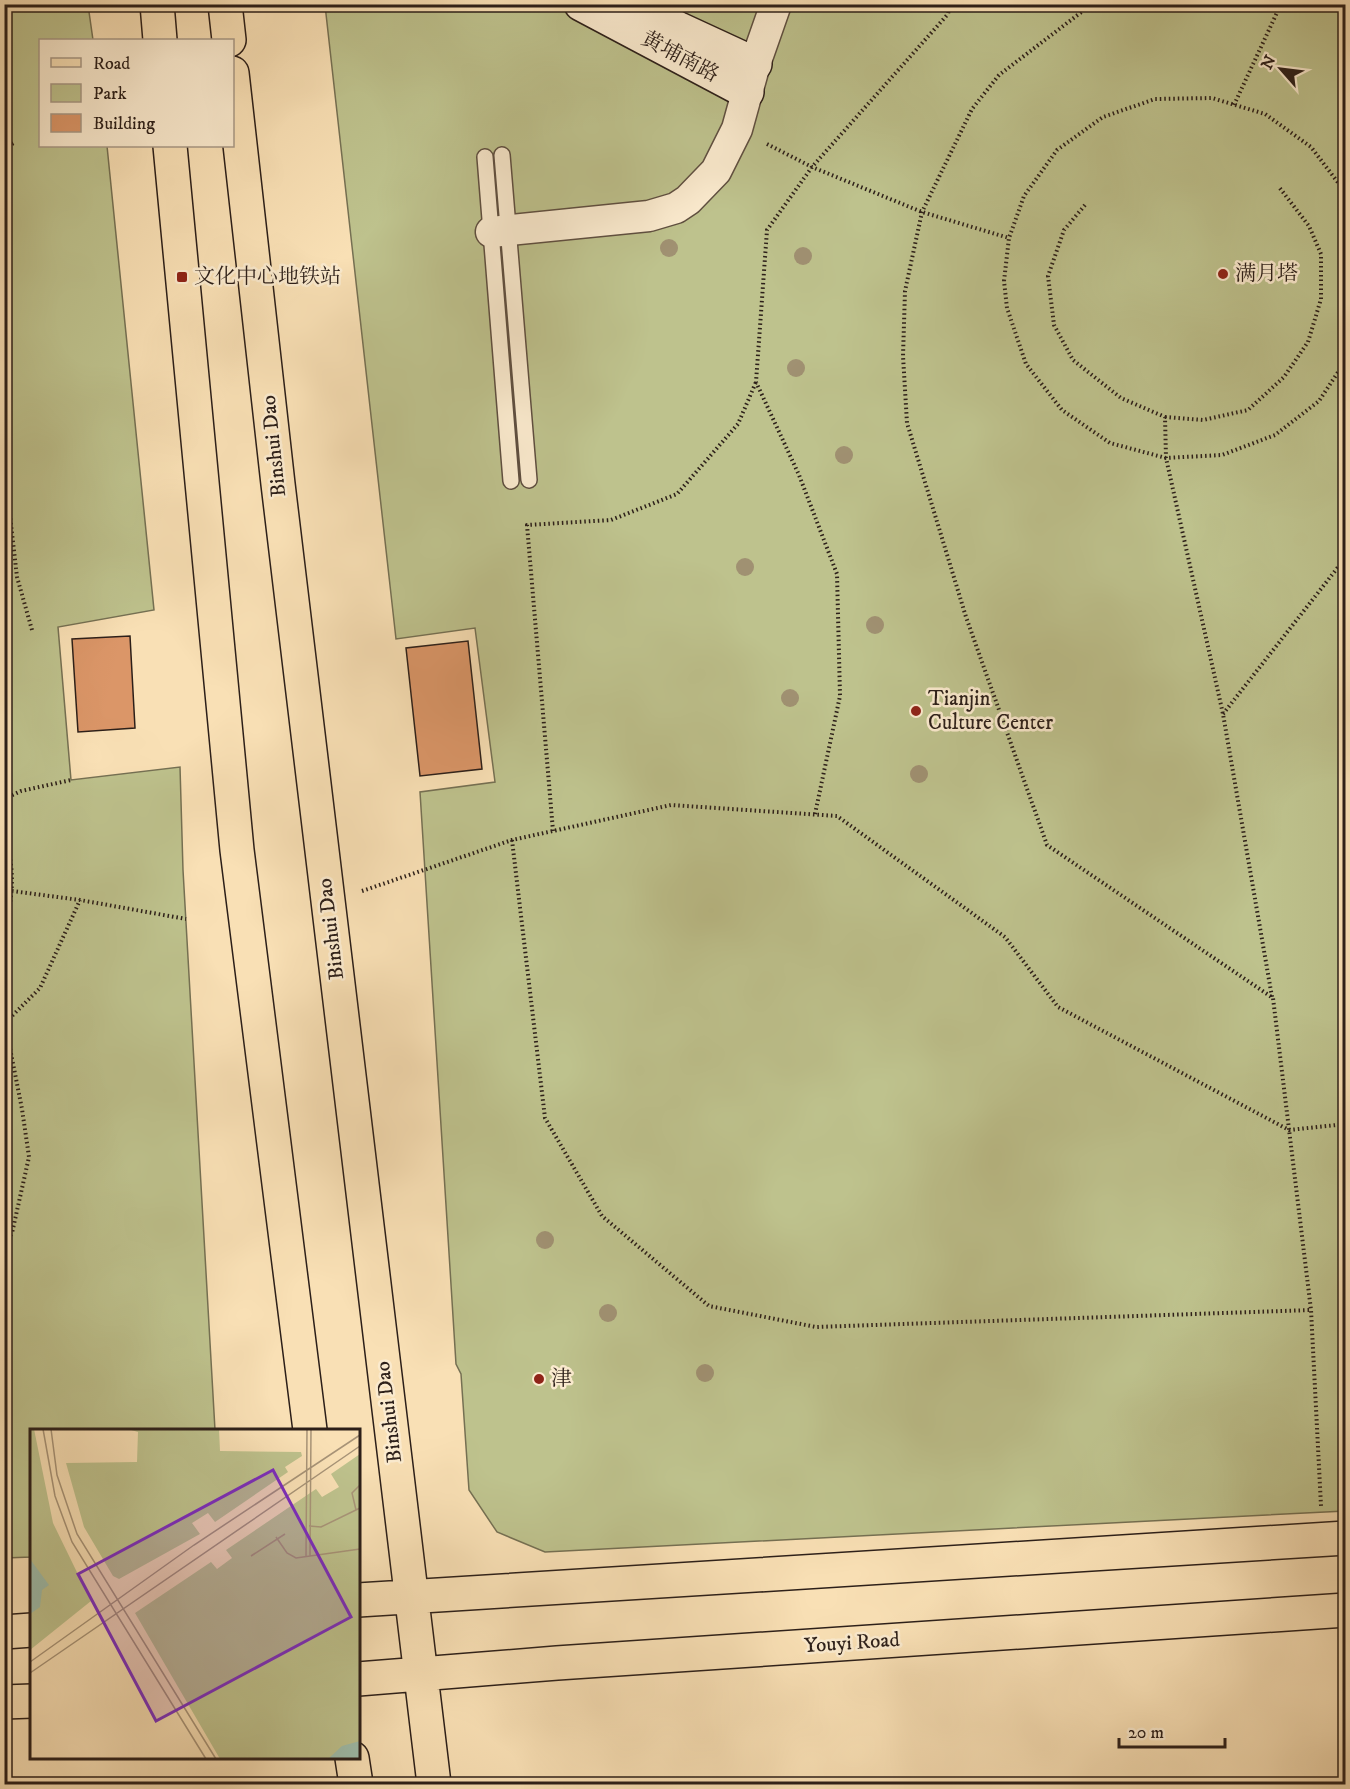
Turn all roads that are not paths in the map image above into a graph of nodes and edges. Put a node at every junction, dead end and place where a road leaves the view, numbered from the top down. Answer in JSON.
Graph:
{"nodes":[{"id":1,"x":157,"y":4,"type":"edge"},
{"id":2,"x":225,"y":4,"type":"edge"},
{"id":3,"x":580,"y":4,"type":"edge"},
{"id":4,"x":634,"y":4,"type":"edge"},
{"id":5,"x":762,"y":4,"type":"edge"},
{"id":6,"x":776,"y":4,"type":"edge"},
{"id":7,"x":160,"y":39,"type":"edge"},
{"id":8,"x":229,"y":39,"type":"edge"},
{"id":9,"x":744,"y":75,"type":"junction"},
{"id":10,"x":234,"y":91,"type":"edge"},
{"id":11,"x":170,"y":147,"type":"edge"},
{"id":12,"x":502,"y":155,"type":"dead end"},
{"id":13,"x":485,"y":157,"type":"dead end"},
{"id":14,"x":499,"y":222,"type":"junction"},
{"id":15,"x":529,"y":480,"type":"dead end"},
{"id":16,"x":511,"y":481,"type":"dead end"},
{"id":17,"x":310,"y":1429,"type":"edge"},
{"id":18,"x":1334,"y":1538,"type":"edge"},
{"id":19,"x":412,"y":1596,"type":"junction"},
{"id":20,"x":360,"y":1600,"type":"edge"},
{"id":21,"x":1346,"y":1610,"type":"edge"},
{"id":22,"x":30,"y":1630,"type":"edge"},
{"id":23,"x":4,"y":1632,"type":"edge"},
{"id":24,"x":420,"y":1673,"type":"junction"},
{"id":25,"x":360,"y":1679,"type":"edge"},
{"id":26,"x":30,"y":1701,"type":"edge"},
{"id":27,"x":4,"y":1702,"type":"edge"},
{"id":28,"x":352,"y":1759,"type":"edge"},
{"id":29,"x":356,"y":1785,"type":"edge"},
{"id":30,"x":434,"y":1785,"type":"edge"}],
"edges":[{"from":1,"to":7,"type":"main road"},
{"from":2,"to":8,"type":"main road"},
{"from":3,"to":9,"type":"street","name":"黄埔南路"},
{"from":4,"to":9,"type":"street","name":"黄埔南路"},
{"from":5,"to":9,"type":"street"},
{"from":6,"to":9,"type":"street"},
{"from":9,"to":14,"type":"street"},
{"from":9,"to":14,"type":"street"},
{"from":10,"to":19,"type":"main road","name":"Binshui Dao"},
{"from":11,"to":17,"type":"main road"},
{"from":12,"to":14,"type":"lane"},
{"from":13,"to":14,"type":"lane"},
{"from":14,"to":15,"type":"lane"},
{"from":14,"to":16,"type":"lane"},
{"from":18,"to":19,"type":"main road"},
{"from":19,"to":20,"type":"main road"},
{"from":19,"to":24,"type":"main road","name":"Binshui Dao"},
{"from":21,"to":24,"type":"main road","name":"Youyi Road"},
{"from":22,"to":23,"type":"main road"},
{"from":24,"to":25,"type":"main road","name":"Youyi Road"},
{"from":24,"to":30,"type":"main road","name":"Binshui Dao"},
{"from":26,"to":27,"type":"main road"},
{"from":28,"to":29,"type":"main road"}]}
